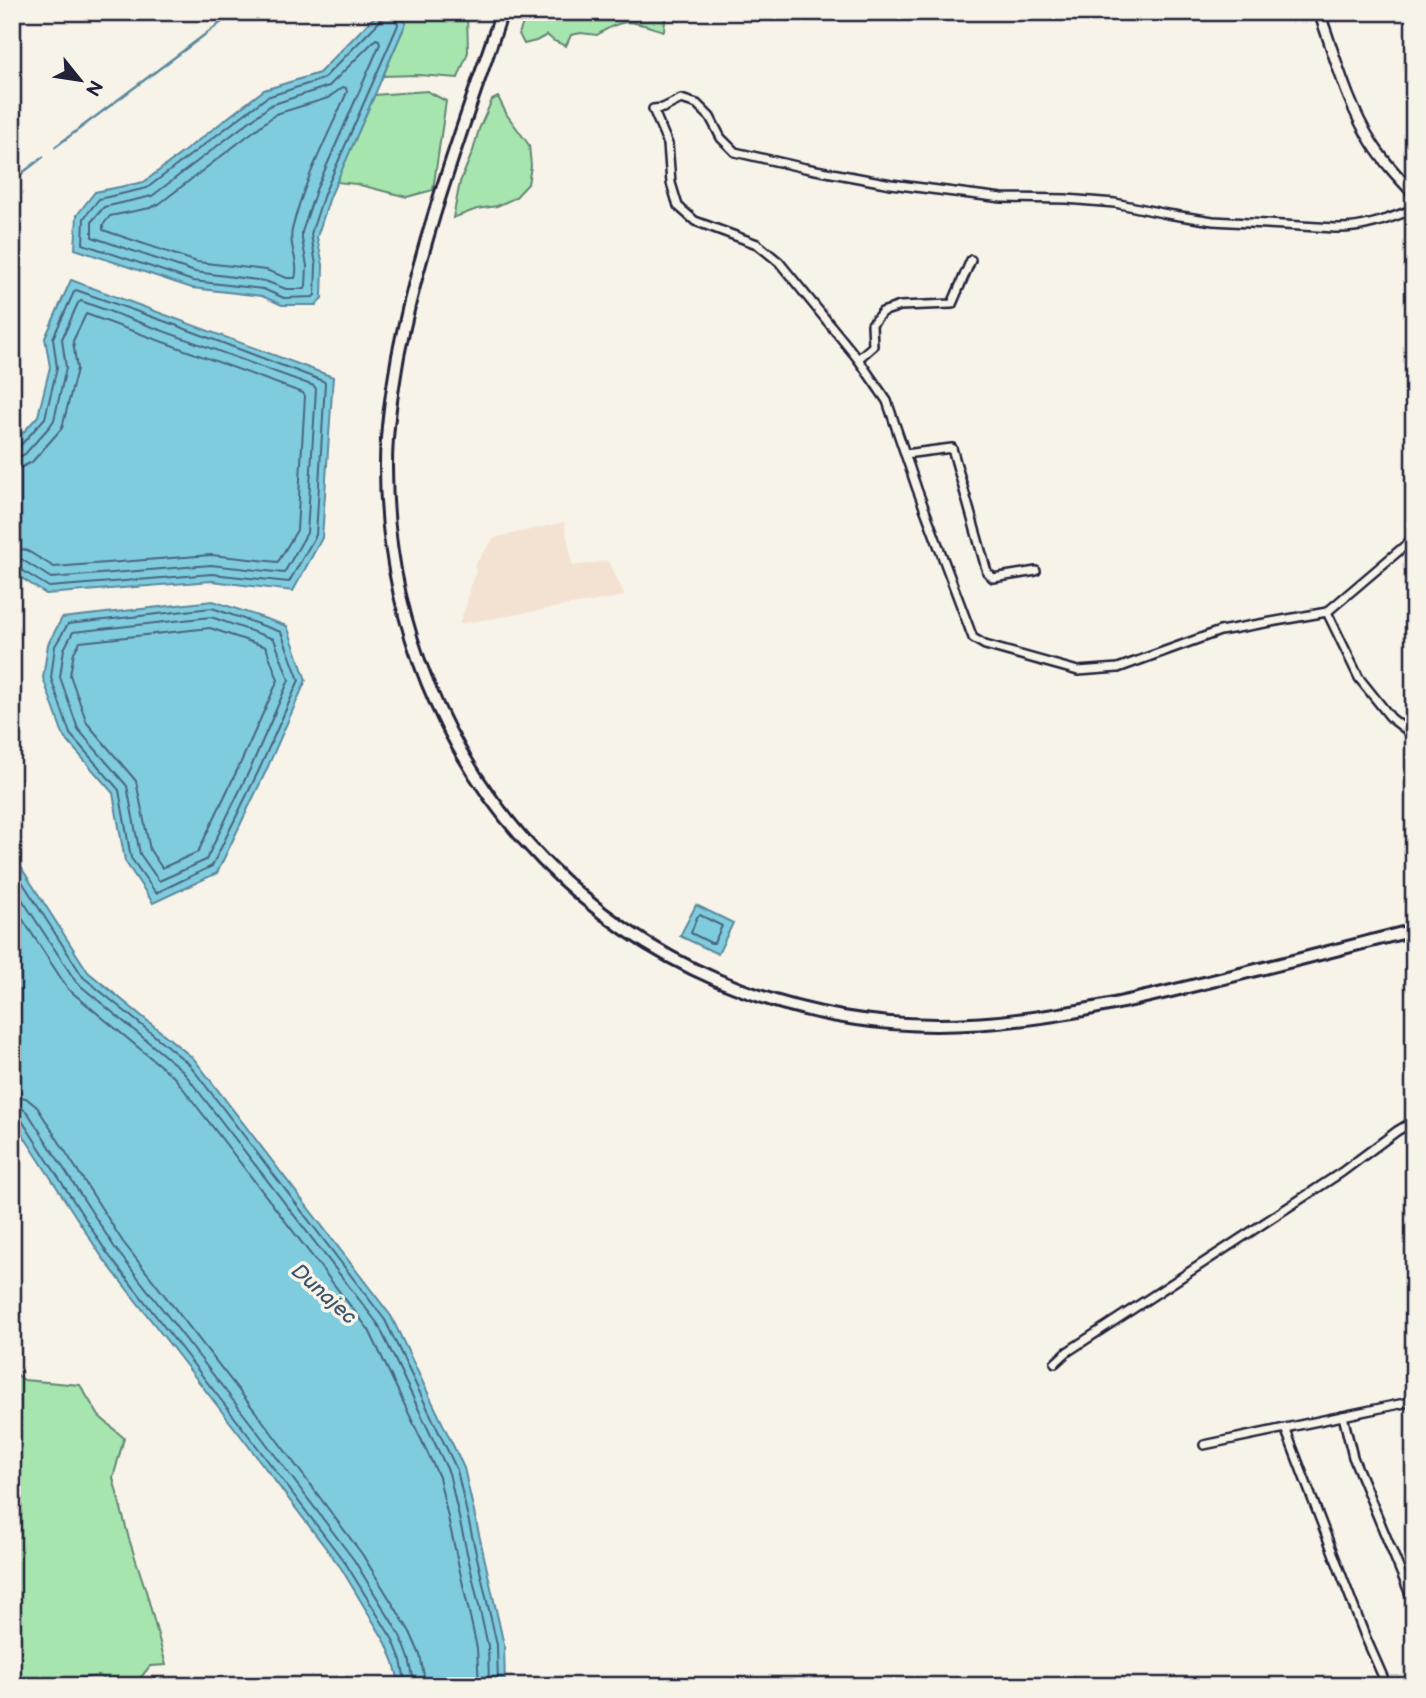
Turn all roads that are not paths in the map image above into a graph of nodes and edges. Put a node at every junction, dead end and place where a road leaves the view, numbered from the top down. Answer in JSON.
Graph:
{"nodes":[{"id":1,"x":502,"y":12,"type":"edge"},
{"id":2,"x":1319,"y":12,"type":"edge"},
{"id":3,"x":1414,"y":194,"type":"edge"},
{"id":4,"x":1414,"y":209,"type":"edge"},
{"id":5,"x":971,"y":260,"type":"dead end"},
{"id":6,"x":859,"y":359,"type":"junction"},
{"id":7,"x":905,"y":454,"type":"junction"},
{"id":8,"x":1414,"y":538,"type":"edge"},
{"id":9,"x":1036,"y":571,"type":"dead end"},
{"id":10,"x":1327,"y":612,"type":"junction"},
{"id":11,"x":1414,"y":736,"type":"edge"},
{"id":12,"x":1414,"y":930,"type":"edge"},
{"id":13,"x":1414,"y":1121,"type":"edge"},
{"id":14,"x":1055,"y":1363,"type":"dead end"},
{"id":15,"x":1414,"y":1401,"type":"edge"},
{"id":16,"x":1343,"y":1416,"type":"junction"},
{"id":17,"x":1285,"y":1428,"type":"junction"},
{"id":18,"x":1204,"y":1445,"type":"dead end"},
{"id":19,"x":1414,"y":1604,"type":"edge"},
{"id":20,"x":1387,"y":1686,"type":"edge"}],
"edges":[{"from":1,"to":12,"type":"main road"},
{"from":2,"to":3,"type":"street"},
{"from":4,"to":6,"type":"street"},
{"from":5,"to":6,"type":"street"},
{"from":6,"to":7,"type":"street"},
{"from":7,"to":9,"type":"street"},
{"from":7,"to":10,"type":"street"},
{"from":8,"to":10,"type":"street"},
{"from":10,"to":11,"type":"street"},
{"from":13,"to":14,"type":"street"},
{"from":15,"to":16,"type":"street"},
{"from":16,"to":17,"type":"street"},
{"from":16,"to":19,"type":"street"},
{"from":17,"to":18,"type":"street"},
{"from":17,"to":20,"type":"street"}]}
